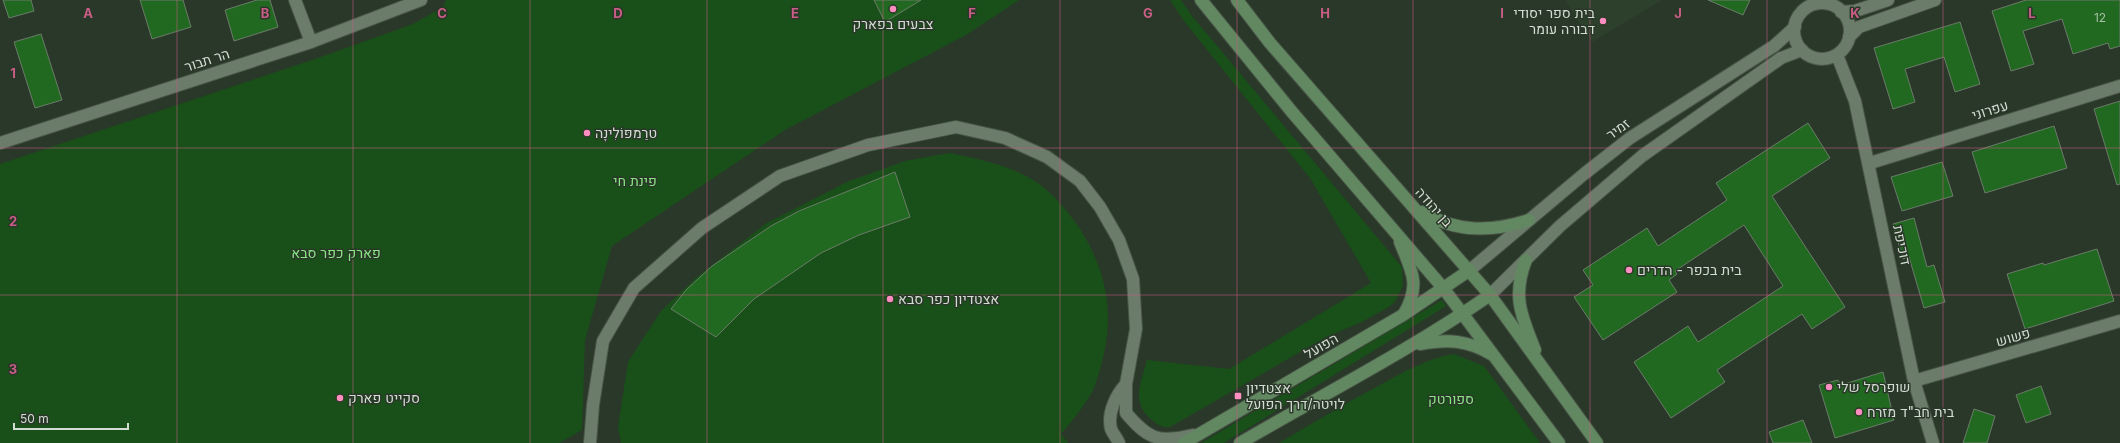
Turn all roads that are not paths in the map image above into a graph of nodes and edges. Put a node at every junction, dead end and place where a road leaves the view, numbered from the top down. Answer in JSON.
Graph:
{"nodes":[{"id":1,"x":295,"y":0,"type":"edge"},
{"id":2,"x":421,"y":0,"type":"edge"},
{"id":3,"x":1201,"y":0,"type":"edge"},
{"id":4,"x":1237,"y":0,"type":"edge"},
{"id":5,"x":1888,"y":0,"type":"edge"},
{"id":6,"x":1935,"y":0,"type":"edge"},
{"id":7,"x":1828,"y":2,"type":"edge"},
{"id":8,"x":1809,"y":4,"type":"edge"},
{"id":9,"x":1841,"y":12,"type":"junction"},
{"id":10,"x":1795,"y":27,"type":"junction"},
{"id":11,"x":1849,"y":36,"type":"junction"},
{"id":12,"x":311,"y":42,"type":"junction"},
{"id":13,"x":1802,"y":50,"type":"junction"},
{"id":14,"x":1837,"y":55,"type":"junction"},
{"id":15,"x":2120,"y":86,"type":"edge"},
{"id":16,"x":0,"y":143,"type":"edge"},
{"id":17,"x":1870,"y":163,"type":"junction"},
{"id":18,"x":1415,"y":208,"type":"junction"},
{"id":19,"x":1529,"y":220,"type":"junction"},
{"id":20,"x":1395,"y":230,"type":"junction"},
{"id":21,"x":1526,"y":260,"type":"junction"},
{"id":22,"x":1470,"y":270,"type":"junction"},
{"id":23,"x":1444,"y":289,"type":"junction"},
{"id":24,"x":1490,"y":295,"type":"junction"},
{"id":25,"x":1464,"y":313,"type":"junction"},
{"id":26,"x":1403,"y":315,"type":"junction"},
{"id":27,"x":2120,"y":321,"type":"edge"},
{"id":28,"x":1415,"y":344,"type":"junction"},
{"id":29,"x":1494,"y":355,"type":"junction"},
{"id":30,"x":1542,"y":368,"type":"junction"},
{"id":31,"x":1914,"y":381,"type":"junction"},
{"id":32,"x":1126,"y":384,"type":"junction"},
{"id":33,"x":1208,"y":429,"type":"junction"},
{"id":34,"x":590,"y":443,"type":"edge"},
{"id":35,"x":1119,"y":443,"type":"edge"},
{"id":36,"x":1184,"y":443,"type":"edge"},
{"id":37,"x":1240,"y":443,"type":"edge"},
{"id":38,"x":1559,"y":443,"type":"edge"},
{"id":39,"x":1598,"y":443,"type":"edge"},
{"id":40,"x":1933,"y":443,"type":"edge"}],
"edges":[{"from":1,"to":12,"type":"street"},
{"from":2,"to":12,"type":"street","name":"הר תבור"},
{"from":3,"to":20,"type":"main road"},
{"from":4,"to":18,"type":"main road","name":"בן יהודה"},
{"from":5,"to":9,"type":"street"},
{"from":6,"to":11,"type":"street"},
{"from":7,"to":8,"type":"street"},
{"from":7,"to":9,"type":"street"},
{"from":8,"to":10,"type":"street"},
{"from":9,"to":11,"type":"street"},
{"from":10,"to":13,"type":"street"},
{"from":10,"to":19,"type":"street","name":"זמיר"},
{"from":11,"to":14,"type":"street"},
{"from":12,"to":16,"type":"street","name":"הר תבור"},
{"from":13,"to":14,"type":"street"},
{"from":13,"to":21,"type":"street"},
{"from":14,"to":17,"type":"street","name":"דוכיפת"},
{"from":15,"to":17,"type":"street","name":"עפרוני"},
{"from":17,"to":31,"type":"street","name":"דוכיפת"},
{"from":18,"to":19,"type":"main road"},
{"from":18,"to":22,"type":"main road","name":"בן יהודה"},
{"from":19,"to":22,"type":"street","name":"זמיר"},
{"from":20,"to":23,"type":"main road"},
{"from":20,"to":26,"type":"main road"},
{"from":21,"to":24,"type":"street"},
{"from":21,"to":30,"type":"main road"},
{"from":22,"to":23,"type":"main road","name":"הפועל"},
{"from":22,"to":24,"type":"main road","name":"בן יהודה"},
{"from":23,"to":25,"type":"main road"},
{"from":23,"to":26,"type":"main road","name":"הפועל"},
{"from":24,"to":25,"type":"main road"},
{"from":24,"to":30,"type":"main road","name":"בן יהודה"},
{"from":25,"to":28,"type":"main road"},
{"from":25,"to":29,"type":"main road"},
{"from":26,"to":33,"type":"main road","name":"הפועל"},
{"from":27,"to":31,"type":"street","name":"פשוש"},
{"from":28,"to":29,"type":"main road"},
{"from":28,"to":37,"type":"main road"},
{"from":29,"to":38,"type":"main road"},
{"from":30,"to":39,"type":"main road","name":"בן יהודה"},
{"from":31,"to":40,"type":"street","name":"דוכיפת"},
{"from":32,"to":33,"type":"street"},
{"from":32,"to":34,"type":"street"},
{"from":32,"to":35,"type":"street"},
{"from":33,"to":36,"type":"main road","name":"הפועל"}]}
